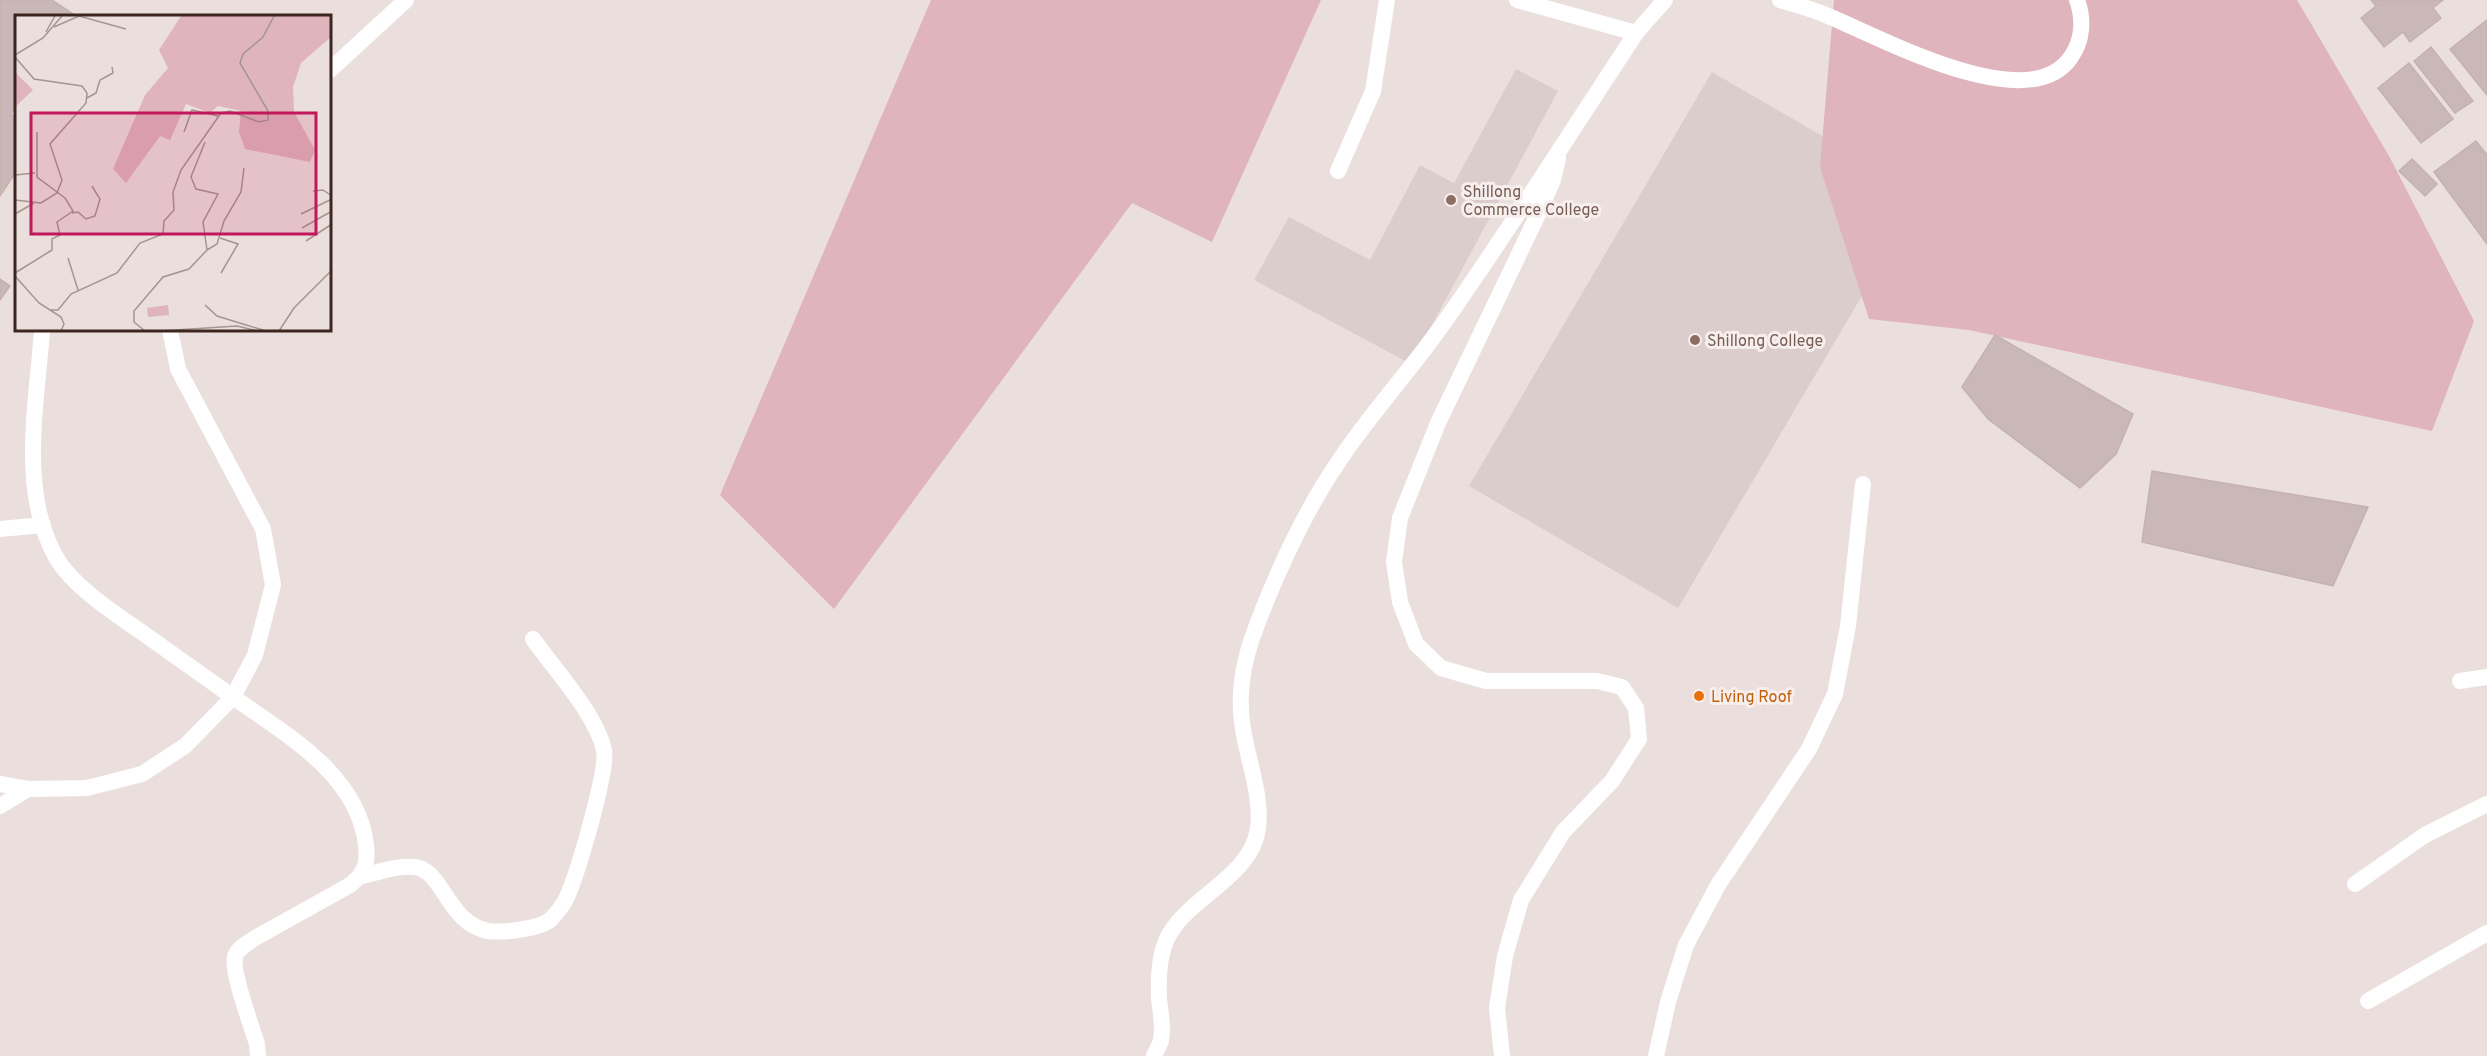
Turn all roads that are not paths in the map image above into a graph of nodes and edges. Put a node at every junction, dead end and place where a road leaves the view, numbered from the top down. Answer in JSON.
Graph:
{"nodes":[{"id":1,"x":405,"y":0,"type":"edge"},
{"id":2,"x":1387,"y":0,"type":"edge"},
{"id":3,"x":1518,"y":0,"type":"edge"},
{"id":4,"x":1665,"y":0,"type":"edge"},
{"id":5,"x":1780,"y":0,"type":"edge"},
{"id":6,"x":2077,"y":0,"type":"edge"},
{"id":7,"x":1636,"y":33,"type":"junction"},
{"id":8,"x":332,"y":68,"type":"edge"},
{"id":9,"x":1561,"y":145,"type":"junction"},
{"id":10,"x":1338,"y":171,"type":"dead end"},
{"id":11,"x":42,"y":332,"type":"edge"},
{"id":12,"x":170,"y":332,"type":"edge"},
{"id":13,"x":1863,"y":484,"type":"dead end"},
{"id":14,"x":42,"y":525,"type":"junction"},
{"id":15,"x":0,"y":529,"type":"edge"},
{"id":16,"x":533,"y":639,"type":"dead end"},
{"id":17,"x":2487,"y":677,"type":"edge"},
{"id":18,"x":2460,"y":681,"type":"dead end"},
{"id":19,"x":233,"y":698,"type":"junction"},
{"id":20,"x":0,"y":784,"type":"edge"},
{"id":21,"x":28,"y":789,"type":"junction"},
{"id":22,"x":2487,"y":804,"type":"edge"},
{"id":23,"x":0,"y":806,"type":"edge"},
{"id":24,"x":362,"y":876,"type":"junction"},
{"id":25,"x":2355,"y":884,"type":"dead end"},
{"id":26,"x":2487,"y":933,"type":"edge"},
{"id":27,"x":2368,"y":1001,"type":"dead end"},
{"id":28,"x":258,"y":1056,"type":"edge"},
{"id":29,"x":1154,"y":1056,"type":"edge"},
{"id":30,"x":1502,"y":1056,"type":"edge"},
{"id":31,"x":1656,"y":1056,"type":"edge"}],
"edges":[{"from":1,"to":8,"type":"street"},
{"from":2,"to":10,"type":"street"},
{"from":3,"to":7,"type":"street"},
{"from":4,"to":7,"type":"street"},
{"from":5,"to":6,"type":"street"},
{"from":7,"to":9,"type":"street"},
{"from":9,"to":29,"type":"street"},
{"from":9,"to":30,"type":"street"},
{"from":11,"to":14,"type":"street"},
{"from":12,"to":19,"type":"street"},
{"from":13,"to":31,"type":"street"},
{"from":14,"to":15,"type":"street"},
{"from":14,"to":19,"type":"street"},
{"from":16,"to":24,"type":"street"},
{"from":17,"to":18,"type":"street"},
{"from":19,"to":21,"type":"street"},
{"from":19,"to":24,"type":"street"},
{"from":20,"to":21,"type":"street"},
{"from":21,"to":23,"type":"street"},
{"from":22,"to":25,"type":"street"},
{"from":24,"to":28,"type":"street"},
{"from":26,"to":27,"type":"street"}]}
